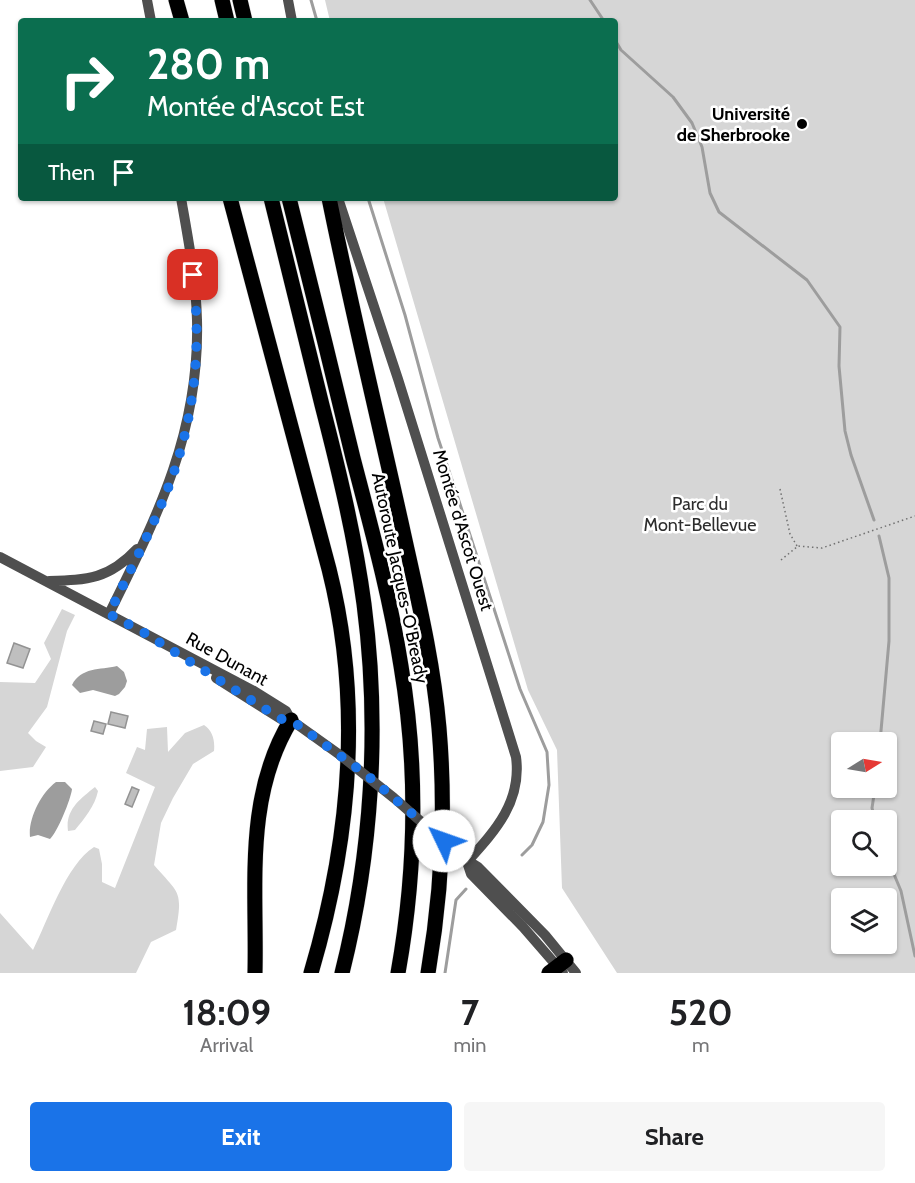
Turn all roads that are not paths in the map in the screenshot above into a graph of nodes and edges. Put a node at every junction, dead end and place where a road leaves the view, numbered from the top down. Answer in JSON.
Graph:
{"nodes":[{"id":1,"x":147,"y":0,"type":"edge"},
{"id":2,"x":176,"y":0,"type":"edge"},
{"id":3,"x":222,"y":0,"type":"edge"},
{"id":4,"x":240,"y":0,"type":"edge"},
{"id":5,"x":288,"y":0,"type":"edge"},
{"id":6,"x":150,"y":18,"type":"edge"},
{"id":7,"x":181,"y":18,"type":"edge"},
{"id":8,"x":226,"y":18,"type":"edge"},
{"id":9,"x":244,"y":18,"type":"edge"},
{"id":10,"x":291,"y":18,"type":"edge"},
{"id":11,"x":181,"y":201,"type":"edge"},
{"id":12,"x":231,"y":201,"type":"edge"},
{"id":13,"x":272,"y":201,"type":"edge"},
{"id":14,"x":290,"y":201,"type":"edge"},
{"id":15,"x":330,"y":201,"type":"edge"},
{"id":16,"x":339,"y":201,"type":"edge"},
{"id":17,"x":145,"y":539,"type":"junction"},
{"id":18,"x":0,"y":558,"type":"edge"},
{"id":19,"x":45,"y":581,"type":"junction"},
{"id":20,"x":109,"y":614,"type":"junction"},
{"id":21,"x":291,"y":720,"type":"junction"},
{"id":22,"x":467,"y":861,"type":"junction"},
{"id":23,"x":559,"y":968,"type":"edge"},
{"id":24,"x":255,"y":973,"type":"edge"},
{"id":25,"x":311,"y":973,"type":"edge"},
{"id":26,"x":342,"y":973,"type":"edge"},
{"id":27,"x":398,"y":973,"type":"edge"},
{"id":28,"x":428,"y":973,"type":"edge"},
{"id":29,"x":576,"y":973,"type":"edge"}],
"edges":[{"from":1,"to":6,"type":"street"},
{"from":2,"to":7,"type":"highway"},
{"from":3,"to":8,"type":"highway"},
{"from":4,"to":9,"type":"highway"},
{"from":5,"to":10,"type":"street"},
{"from":11,"to":17,"type":"street"},
{"from":12,"to":25,"type":"highway"},
{"from":13,"to":26,"type":"highway","name":"Autoroute Jacques-O'Bready"},
{"from":14,"to":27,"type":"highway","name":"Autoroute Jacques-O'Bready"},
{"from":15,"to":28,"type":"highway"},
{"from":16,"to":22,"type":"street","name":"Montée d'Ascot Ouest"},
{"from":17,"to":19,"type":"street"},
{"from":17,"to":20,"type":"street"},
{"from":18,"to":19,"type":"street","name":"Rue Dunant"},
{"from":19,"to":20,"type":"street","name":"Rue Dunant"},
{"from":20,"to":21,"type":"street","name":"Rue Dunant"},
{"from":21,"to":22,"type":"street","name":"Rue Dunant","bridge":true},
{"from":21,"to":24,"type":"highway"},
{"from":22,"to":23,"type":"street","name":"Rue Dunant"},
{"from":23,"to":29,"type":"street","name":"Rue Dunant"}]}
